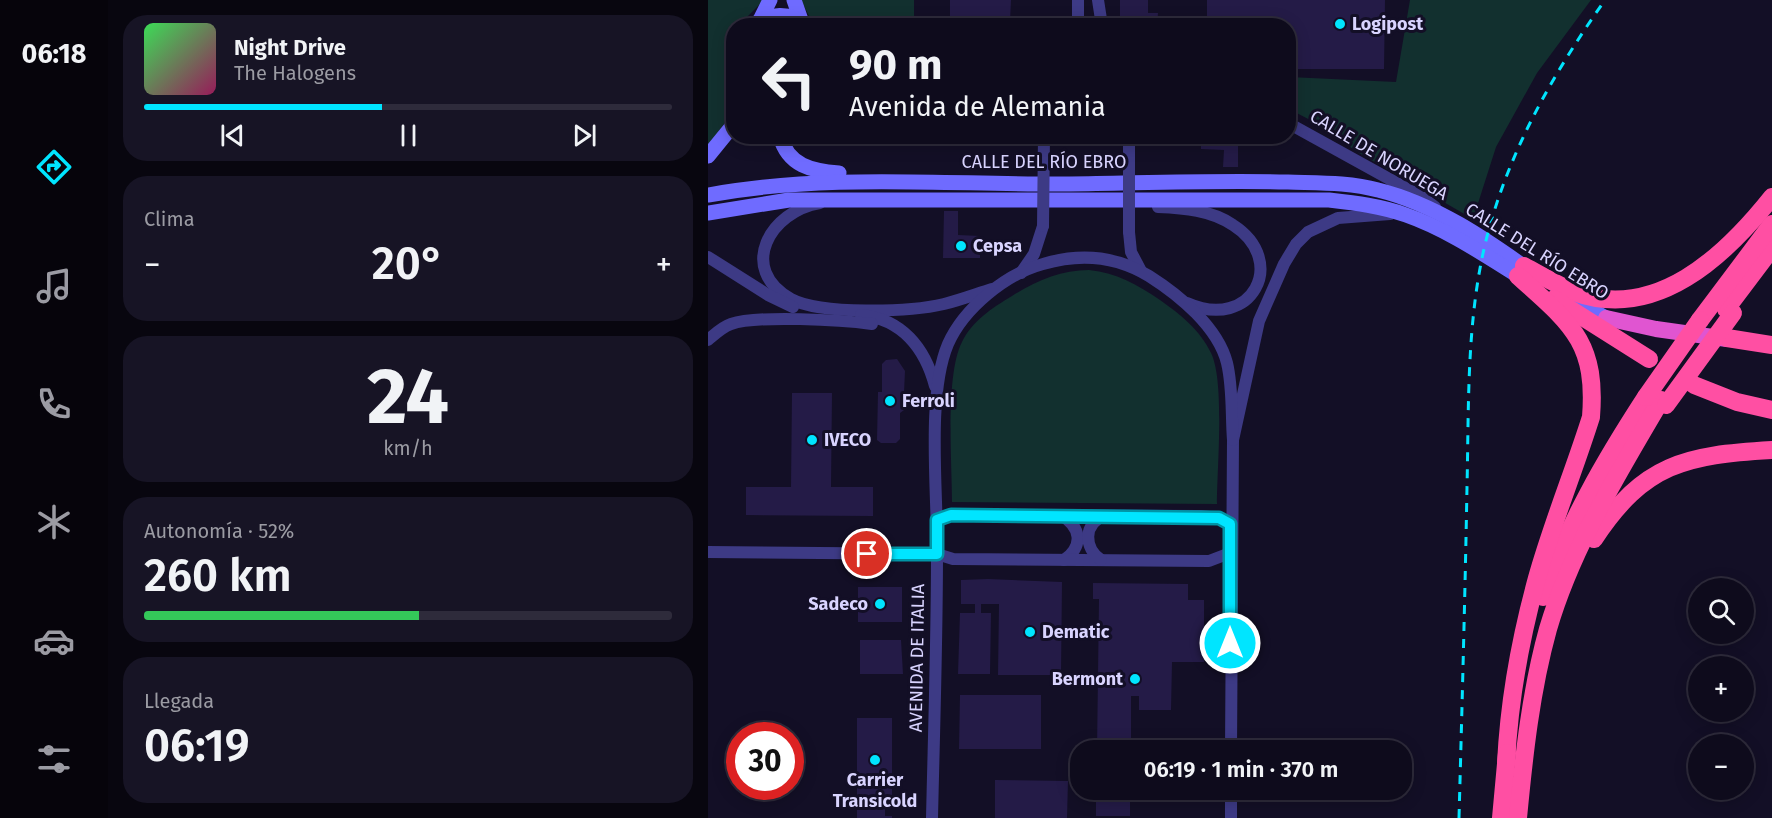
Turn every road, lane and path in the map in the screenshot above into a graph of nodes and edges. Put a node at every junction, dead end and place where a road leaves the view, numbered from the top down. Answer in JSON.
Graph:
{"nodes":[{"id":1,"x":770,"y":0,"type":"edge"},
{"id":2,"x":794,"y":0,"type":"edge"},
{"id":3,"x":1078,"y":0,"type":"edge"},
{"id":4,"x":1098,"y":0,"type":"edge"},
{"id":5,"x":759,"y":18,"type":"edge"},
{"id":6,"x":767,"y":18,"type":"edge"},
{"id":7,"x":794,"y":18,"type":"edge"},
{"id":8,"x":802,"y":18,"type":"edge"},
{"id":9,"x":1078,"y":18,"type":"edge"},
{"id":10,"x":1098,"y":18,"type":"edge"},
{"id":11,"x":1101,"y":18,"type":"edge"},
{"id":12,"x":1296,"y":127,"type":"edge"},
{"id":13,"x":726,"y":134,"type":"edge"},
{"id":14,"x":783,"y":144,"type":"edge"},
{"id":15,"x":1044,"y":144,"type":"edge"},
{"id":16,"x":1129,"y":144,"type":"edge"},
{"id":17,"x":708,"y":156,"type":"edge"},
{"id":18,"x":950,"y":181,"type":"junction"},
{"id":19,"x":708,"y":195,"type":"edge"},
{"id":20,"x":1772,"y":197,"type":"edge"},
{"id":21,"x":861,"y":199,"type":"junction"},
{"id":22,"x":1067,"y":200,"type":"junction"},
{"id":23,"x":708,"y":213,"type":"edge"},
{"id":24,"x":1403,"y":214,"type":"junction"},
{"id":25,"x":1450,"y":219,"type":"junction"},
{"id":26,"x":1772,"y":224,"type":"edge"},
{"id":27,"x":1772,"y":248,"type":"edge"},
{"id":28,"x":708,"y":257,"type":"edge"},
{"id":29,"x":1772,"y":261,"type":"edge"},
{"id":30,"x":1141,"y":271,"type":"junction"},
{"id":31,"x":1521,"y":271,"type":"junction"},
{"id":32,"x":1021,"y":273,"type":"junction"},
{"id":33,"x":1002,"y":286,"type":"junction"},
{"id":34,"x":1553,"y":298,"type":"junction"},
{"id":35,"x":1180,"y":300,"type":"junction"},
{"id":36,"x":1729,"y":311,"type":"junction"},
{"id":37,"x":1606,"y":318,"type":"junction"},
{"id":38,"x":904,"y":331,"type":"junction"},
{"id":39,"x":1727,"y":338,"type":"joint"},
{"id":40,"x":708,"y":340,"type":"edge"},
{"id":41,"x":1772,"y":347,"type":"edge"},
{"id":42,"x":1649,"y":359,"type":"dead end"},
{"id":43,"x":1695,"y":385,"type":"dead end"},
{"id":44,"x":937,"y":390,"type":"junction"},
{"id":45,"x":1658,"y":401,"type":"junction"},
{"id":46,"x":1772,"y":410,"type":"edge"},
{"id":47,"x":1233,"y":440,"type":"junction"},
{"id":48,"x":1772,"y":450,"type":"edge"},
{"id":49,"x":1061,"y":515,"type":"junction"},
{"id":50,"x":1105,"y":516,"type":"junction"},
{"id":51,"x":937,"y":520,"type":"junction"},
{"id":52,"x":1230,"y":524,"type":"junction"},
{"id":53,"x":708,"y":552,"type":"edge"},
{"id":54,"x":1230,"y":553,"type":"junction"},
{"id":55,"x":937,"y":554,"type":"junction"},
{"id":56,"x":1065,"y":560,"type":"junction"},
{"id":57,"x":1101,"y":560,"type":"junction"},
{"id":58,"x":1531,"y":712,"type":"junction"},
{"id":59,"x":1230,"y":740,"type":"edge"},
{"id":60,"x":1506,"y":764,"type":"junction"},
{"id":61,"x":1231,"y":800,"type":"edge"},
{"id":62,"x":932,"y":818,"type":"edge"},
{"id":63,"x":1231,"y":818,"type":"edge"},
{"id":64,"x":1501,"y":818,"type":"edge"},
{"id":65,"x":1518,"y":818,"type":"edge"}],
"edges":[{"from":1,"to":5,"type":"main road"},
{"from":2,"to":8,"type":"main road"},
{"from":3,"to":9,"type":"street"},
{"from":4,"to":10,"type":"street"},
{"from":4,"to":11,"type":"street"},
{"from":6,"to":7,"type":"main road"},
{"from":12,"to":25,"type":"street","name":"CALLE DE NORUEGA"},
{"from":13,"to":17,"type":"main road"},
{"from":14,"to":18,"type":"main road"},
{"from":15,"to":32,"type":"street","bridge":true},
{"from":16,"to":30,"type":"street","bridge":true},
{"from":18,"to":19,"type":"main road","name":"CALLE DEL RÍO EBRO"},
{"from":18,"to":25,"type":"main road","name":"CALLE DEL RÍO EBRO"},
{"from":20,"to":31,"type":"highway"},
{"from":21,"to":22,"type":"main road","name":"CALLE DEL RÍO EBRO"},
{"from":21,"to":23,"type":"main road","name":"CALLE DEL RÍO EBRO"},
{"from":21,"to":33,"type":"street"},
{"from":22,"to":24,"type":"main road","name":"CALLE DEL RÍO EBRO"},
{"from":22,"to":35,"type":"street"},
{"from":24,"to":31,"type":"main road","name":"CALLE DEL RÍO EBRO"},
{"from":24,"to":47,"type":"street"},
{"from":25,"to":31,"type":"main road","name":"CALLE DEL RÍO EBRO"},
{"from":26,"to":45,"type":"highway","bridge":true},
{"from":27,"to":36,"type":"highway"},
{"from":28,"to":38,"type":"street"},
{"from":29,"to":36,"type":"highway"},
{"from":30,"to":32,"type":"street"},
{"from":30,"to":35,"type":"street"},
{"from":31,"to":34,"type":"main road","name":"CALLE DEL RÍO EBRO"},
{"from":31,"to":37,"type":"main road","name":"CALLE DEL RÍO EBRO"},
{"from":31,"to":60,"type":"highway"},
{"from":32,"to":33,"type":"street"},
{"from":33,"to":44,"type":"street"},
{"from":34,"to":37,"type":"main road","name":"CALLE DEL RÍO EBRO"},
{"from":34,"to":42,"type":"highway"},
{"from":35,"to":47,"type":"street"},
{"from":36,"to":45,"type":"highway"},
{"from":37,"to":39,"type":"highway"},
{"from":38,"to":40,"type":"street"},
{"from":38,"to":44,"type":"street"},
{"from":39,"to":41,"type":"highway"},
{"from":43,"to":46,"type":"highway"},
{"from":44,"to":51,"type":"street","name":"AVENIDA DE ITALIA"},
{"from":45,"to":58,"type":"highway"},
{"from":45,"to":60,"type":"highway"},
{"from":47,"to":52,"type":"street"},
{"from":48,"to":58,"type":"highway"},
{"from":49,"to":50,"type":"street"},
{"from":49,"to":51,"type":"street"},
{"from":49,"to":56,"type":"street"},
{"from":50,"to":52,"type":"street"},
{"from":50,"to":57,"type":"street"},
{"from":51,"to":55,"type":"street","name":"AVENIDA DE ITALIA"},
{"from":52,"to":54,"type":"street"},
{"from":53,"to":55,"type":"street"},
{"from":54,"to":57,"type":"street"},
{"from":54,"to":59,"type":"street"},
{"from":55,"to":56,"type":"street"},
{"from":55,"to":62,"type":"street","name":"AVENIDA DE ITALIA"},
{"from":56,"to":57,"type":"street"},
{"from":58,"to":65,"type":"highway"},
{"from":60,"to":64,"type":"highway"},
{"from":61,"to":63,"type":"street"}]}
